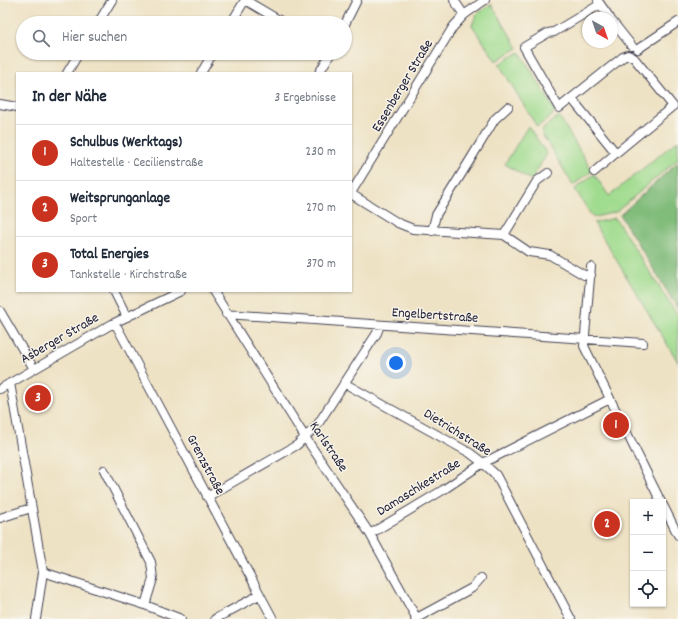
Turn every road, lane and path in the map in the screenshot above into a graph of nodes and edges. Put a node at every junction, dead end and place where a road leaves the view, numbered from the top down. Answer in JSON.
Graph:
{"nodes":[{"id":1,"x":112,"y":0,"type":"edge"},
{"id":2,"x":244,"y":0,"type":"edge"},
{"id":3,"x":357,"y":0,"type":"edge"},
{"id":4,"x":454,"y":0,"type":"edge"},
{"id":5,"x":485,"y":0,"type":"edge"},
{"id":6,"x":599,"y":3,"type":"edge"},
{"id":7,"x":606,"y":12,"type":"edge"},
{"id":8,"x":102,"y":16,"type":"edge"},
{"id":9,"x":235,"y":16,"type":"edge"},
{"id":10,"x":272,"y":16,"type":"edge"},
{"id":11,"x":349,"y":16,"type":"edge"},
{"id":12,"x":464,"y":16,"type":"junction"},
{"id":13,"x":678,"y":22,"type":"edge"},
{"id":14,"x":618,"y":28,"type":"edge"},
{"id":15,"x":635,"y":47,"type":"junction"},
{"id":16,"x":631,"y":57,"type":"junction"},
{"id":17,"x":75,"y":60,"type":"edge"},
{"id":18,"x":209,"y":60,"type":"edge"},
{"id":19,"x":327,"y":60,"type":"edge"},
{"id":20,"x":68,"y":72,"type":"edge"},
{"id":21,"x":202,"y":72,"type":"edge"},
{"id":22,"x":320,"y":72,"type":"edge"},
{"id":23,"x":572,"y":99,"type":"junction"},
{"id":24,"x":0,"y":104,"type":"edge"},
{"id":25,"x":676,"y":104,"type":"edge"},
{"id":26,"x":16,"y":107,"type":"edge"},
{"id":27,"x":508,"y":107,"type":"dead end"},
{"id":28,"x":616,"y":153,"type":"junction"},
{"id":29,"x":594,"y":172,"type":"dead end"},
{"id":30,"x":548,"y":173,"type":"dead end"},
{"id":31,"x":352,"y":191,"type":"edge"},
{"id":32,"x":352,"y":194,"type":"edge"},
{"id":33,"x":432,"y":231,"type":"junction"},
{"id":34,"x":504,"y":235,"type":"junction"},
{"id":35,"x":115,"y":292,"type":"edge"},
{"id":36,"x":179,"y":292,"type":"edge"},
{"id":37,"x":214,"y":292,"type":"edge"},
{"id":38,"x":0,"y":311,"type":"edge"},
{"id":39,"x":226,"y":314,"type":"junction"},
{"id":40,"x":127,"y":316,"type":"junction"},
{"id":41,"x":113,"y":324,"type":"junction"},
{"id":42,"x":380,"y":325,"type":"junction"},
{"id":43,"x":585,"y":340,"type":"junction"},
{"id":44,"x":643,"y":343,"type":"dead end"},
{"id":45,"x":34,"y":369,"type":"junction"},
{"id":46,"x":10,"y":383,"type":"junction"},
{"id":47,"x":344,"y":383,"type":"junction"},
{"id":48,"x":0,"y":389,"type":"edge"},
{"id":49,"x":610,"y":399,"type":"junction"},
{"id":50,"x":305,"y":437,"type":"junction"},
{"id":51,"x":483,"y":463,"type":"junction"},
{"id":52,"x":104,"y":470,"type":"dead end"},
{"id":53,"x":207,"y":497,"type":"junction"},
{"id":54,"x":660,"y":499,"type":"edge"},
{"id":55,"x":30,"y":508,"type":"junction"},
{"id":56,"x":666,"y":511,"type":"edge"},
{"id":57,"x":0,"y":518,"type":"edge"},
{"id":58,"x":370,"y":534,"type":"junction"},
{"id":59,"x":678,"y":535,"type":"edge"},
{"id":60,"x":43,"y":572,"type":"junction"},
{"id":61,"x":481,"y":578,"type":"dead end"},
{"id":62,"x":259,"y":594,"type":"junction"},
{"id":63,"x":145,"y":605,"type":"junction"},
{"id":64,"x":36,"y":619,"type":"edge"},
{"id":65,"x":181,"y":619,"type":"edge"},
{"id":66,"x":215,"y":619,"type":"edge"},
{"id":67,"x":273,"y":619,"type":"edge"},
{"id":68,"x":416,"y":619,"type":"edge"},
{"id":69,"x":571,"y":619,"type":"edge"}],
"edges":[{"from":1,"to":8,"type":"street"},
{"from":2,"to":9,"type":"street"},
{"from":2,"to":10,"type":"street"},
{"from":3,"to":11,"type":"street"},
{"from":4,"to":12,"type":"street"},
{"from":5,"to":12,"type":"street","name":"Essenberger Straße"},
{"from":6,"to":7,"type":"street"},
{"from":6,"to":23,"type":"street"},
{"from":12,"to":31,"type":"street","name":"Essenberger Straße"},
{"from":13,"to":15,"type":"street"},
{"from":14,"to":15,"type":"street"},
{"from":15,"to":16,"type":"street"},
{"from":16,"to":23,"type":"street"},
{"from":16,"to":25,"type":"street"},
{"from":17,"to":20,"type":"street"},
{"from":18,"to":21,"type":"street"},
{"from":19,"to":22,"type":"street"},
{"from":23,"to":28,"type":"street"},
{"from":24,"to":26,"type":"street"},
{"from":25,"to":28,"type":"street"},
{"from":27,"to":33,"type":"street"},
{"from":28,"to":29,"type":"street"},
{"from":30,"to":34,"type":"street"},
{"from":32,"to":33,"type":"street"},
{"from":33,"to":34,"type":"street"},
{"from":34,"to":43,"type":"street"},
{"from":35,"to":40,"type":"street"},
{"from":36,"to":40,"type":"street"},
{"from":37,"to":39,"type":"street","name":"Karlstraße"},
{"from":38,"to":45,"type":"street"},
{"from":39,"to":42,"type":"street","name":"Engelbertstraße"},
{"from":39,"to":50,"type":"street","name":"Karlstraße"},
{"from":40,"to":41,"type":"street"},
{"from":41,"to":45,"type":"street","name":"Asberger Straße"},
{"from":41,"to":53,"type":"street","name":"Grenzstraße"},
{"from":42,"to":43,"type":"street","name":"Engelbertstraße"},
{"from":42,"to":47,"type":"street"},
{"from":43,"to":44,"type":"street","name":"Engelbertstraße"},
{"from":43,"to":49,"type":"street"},
{"from":45,"to":46,"type":"street","name":"Asberger Straße"},
{"from":46,"to":48,"type":"street","name":"Asberger Straße"},
{"from":46,"to":55,"type":"street"},
{"from":47,"to":50,"type":"street"},
{"from":47,"to":51,"type":"street","name":"Dietrichstraße"},
{"from":49,"to":51,"type":"street","name":"Damaschkestraße"},
{"from":49,"to":54,"type":"street"},
{"from":50,"to":53,"type":"street"},
{"from":50,"to":58,"type":"street","name":"Karlstraße"},
{"from":51,"to":58,"type":"street","name":"Damaschkestraße"},
{"from":51,"to":69,"type":"street","name":"Dietrichstraße"},
{"from":52,"to":63,"type":"street"},
{"from":53,"to":62,"type":"street","name":"Grenzstraße"},
{"from":55,"to":57,"type":"street"},
{"from":55,"to":60,"type":"street"},
{"from":56,"to":59,"type":"street"},
{"from":58,"to":68,"type":"street","name":"Karlstraße"},
{"from":60,"to":63,"type":"street"},
{"from":60,"to":64,"type":"street"},
{"from":61,"to":68,"type":"street"},
{"from":62,"to":66,"type":"street"},
{"from":62,"to":67,"type":"street","name":"Grenzstraße"},
{"from":63,"to":65,"type":"street"}]}
